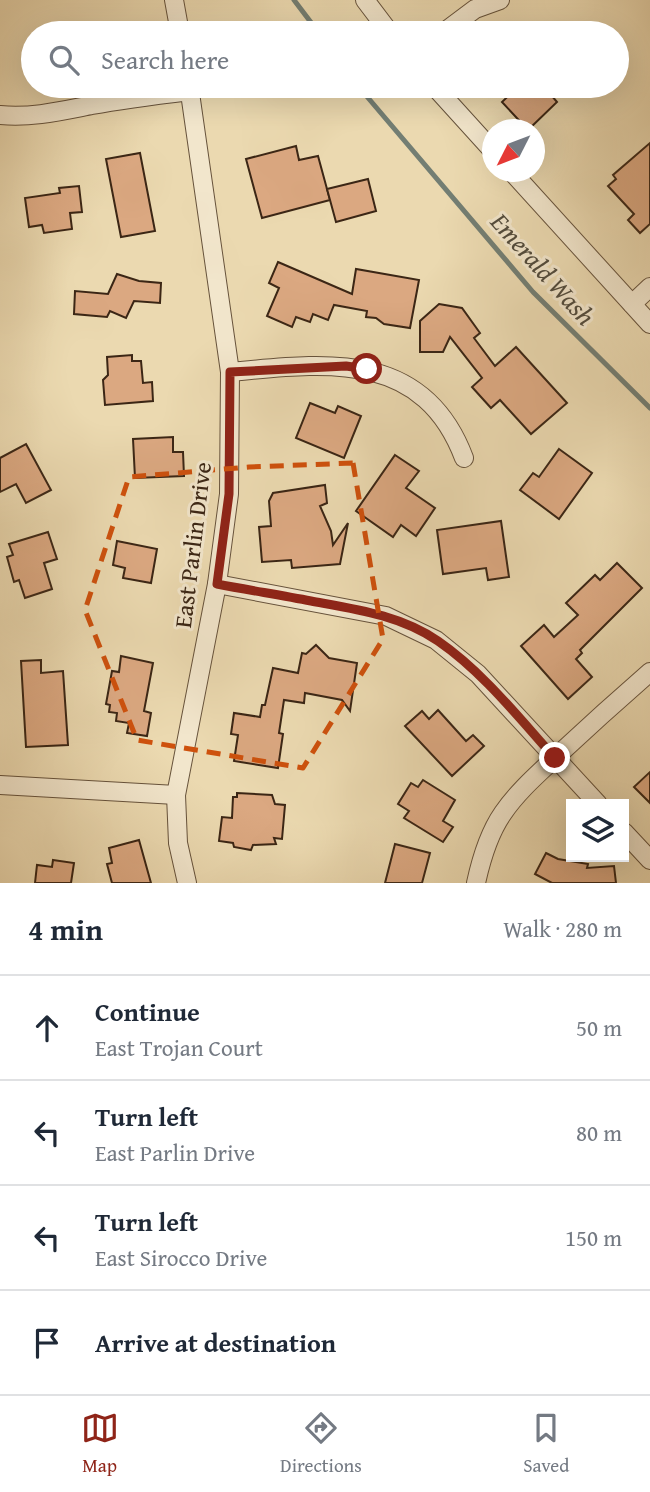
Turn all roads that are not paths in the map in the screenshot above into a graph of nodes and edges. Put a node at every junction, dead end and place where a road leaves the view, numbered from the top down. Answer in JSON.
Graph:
{"nodes":[{"id":1,"x":174,"y":0,"type":"edge"},
{"id":2,"x":365,"y":0,"type":"edge"},
{"id":3,"x":500,"y":0,"type":"edge"},
{"id":4,"x":178,"y":21,"type":"edge"},
{"id":5,"x":381,"y":21,"type":"edge"},
{"id":6,"x":459,"y":21,"type":"edge"},
{"id":7,"x":134,"y":98,"type":"edge"},
{"id":8,"x":190,"y":98,"type":"edge"},
{"id":9,"x":445,"y":98,"type":"edge"},
{"id":10,"x":0,"y":115,"type":"edge"},
{"id":11,"x":482,"y":139,"type":"edge"},
{"id":12,"x":521,"y":182,"type":"edge"},
{"id":13,"x":650,"y":287,"type":"edge"},
{"id":14,"x":632,"y":304,"type":"junction"},
{"id":15,"x":650,"y":324,"type":"edge"},
{"id":16,"x":230,"y":372,"type":"junction"},
{"id":17,"x":464,"y":458,"type":"dead end"},
{"id":18,"x":217,"y":584,"type":"junction"},
{"id":19,"x":650,"y":672,"type":"edge"},
{"id":20,"x":555,"y":758,"type":"junction"},
{"id":21,"x":0,"y":785,"type":"edge"},
{"id":22,"x":176,"y":795,"type":"junction"},
{"id":23,"x":593,"y":799,"type":"edge"},
{"id":24,"x":629,"y":837,"type":"edge"},
{"id":25,"x":650,"y":860,"type":"edge"},
{"id":26,"x":187,"y":883,"type":"edge"},
{"id":27,"x":476,"y":883,"type":"edge"}],
"edges":[{"from":1,"to":4,"type":"street"},
{"from":2,"to":5,"type":"street"},
{"from":3,"to":6,"type":"street"},
{"from":7,"to":10,"type":"street"},
{"from":8,"to":16,"type":"street","name":"East Parlin Drive"},
{"from":9,"to":11,"type":"street"},
{"from":12,"to":14,"type":"street"},
{"from":13,"to":14,"type":"street"},
{"from":14,"to":15,"type":"street"},
{"from":16,"to":17,"type":"street"},
{"from":16,"to":18,"type":"street","name":"East Parlin Drive"},
{"from":18,"to":20,"type":"street"},
{"from":18,"to":22,"type":"street","name":"East Parlin Drive"},
{"from":19,"to":20,"type":"street"},
{"from":20,"to":23,"type":"street"},
{"from":20,"to":27,"type":"street"},
{"from":21,"to":22,"type":"street"},
{"from":22,"to":26,"type":"street","name":"East Parlin Drive"},
{"from":24,"to":25,"type":"street"}]}
